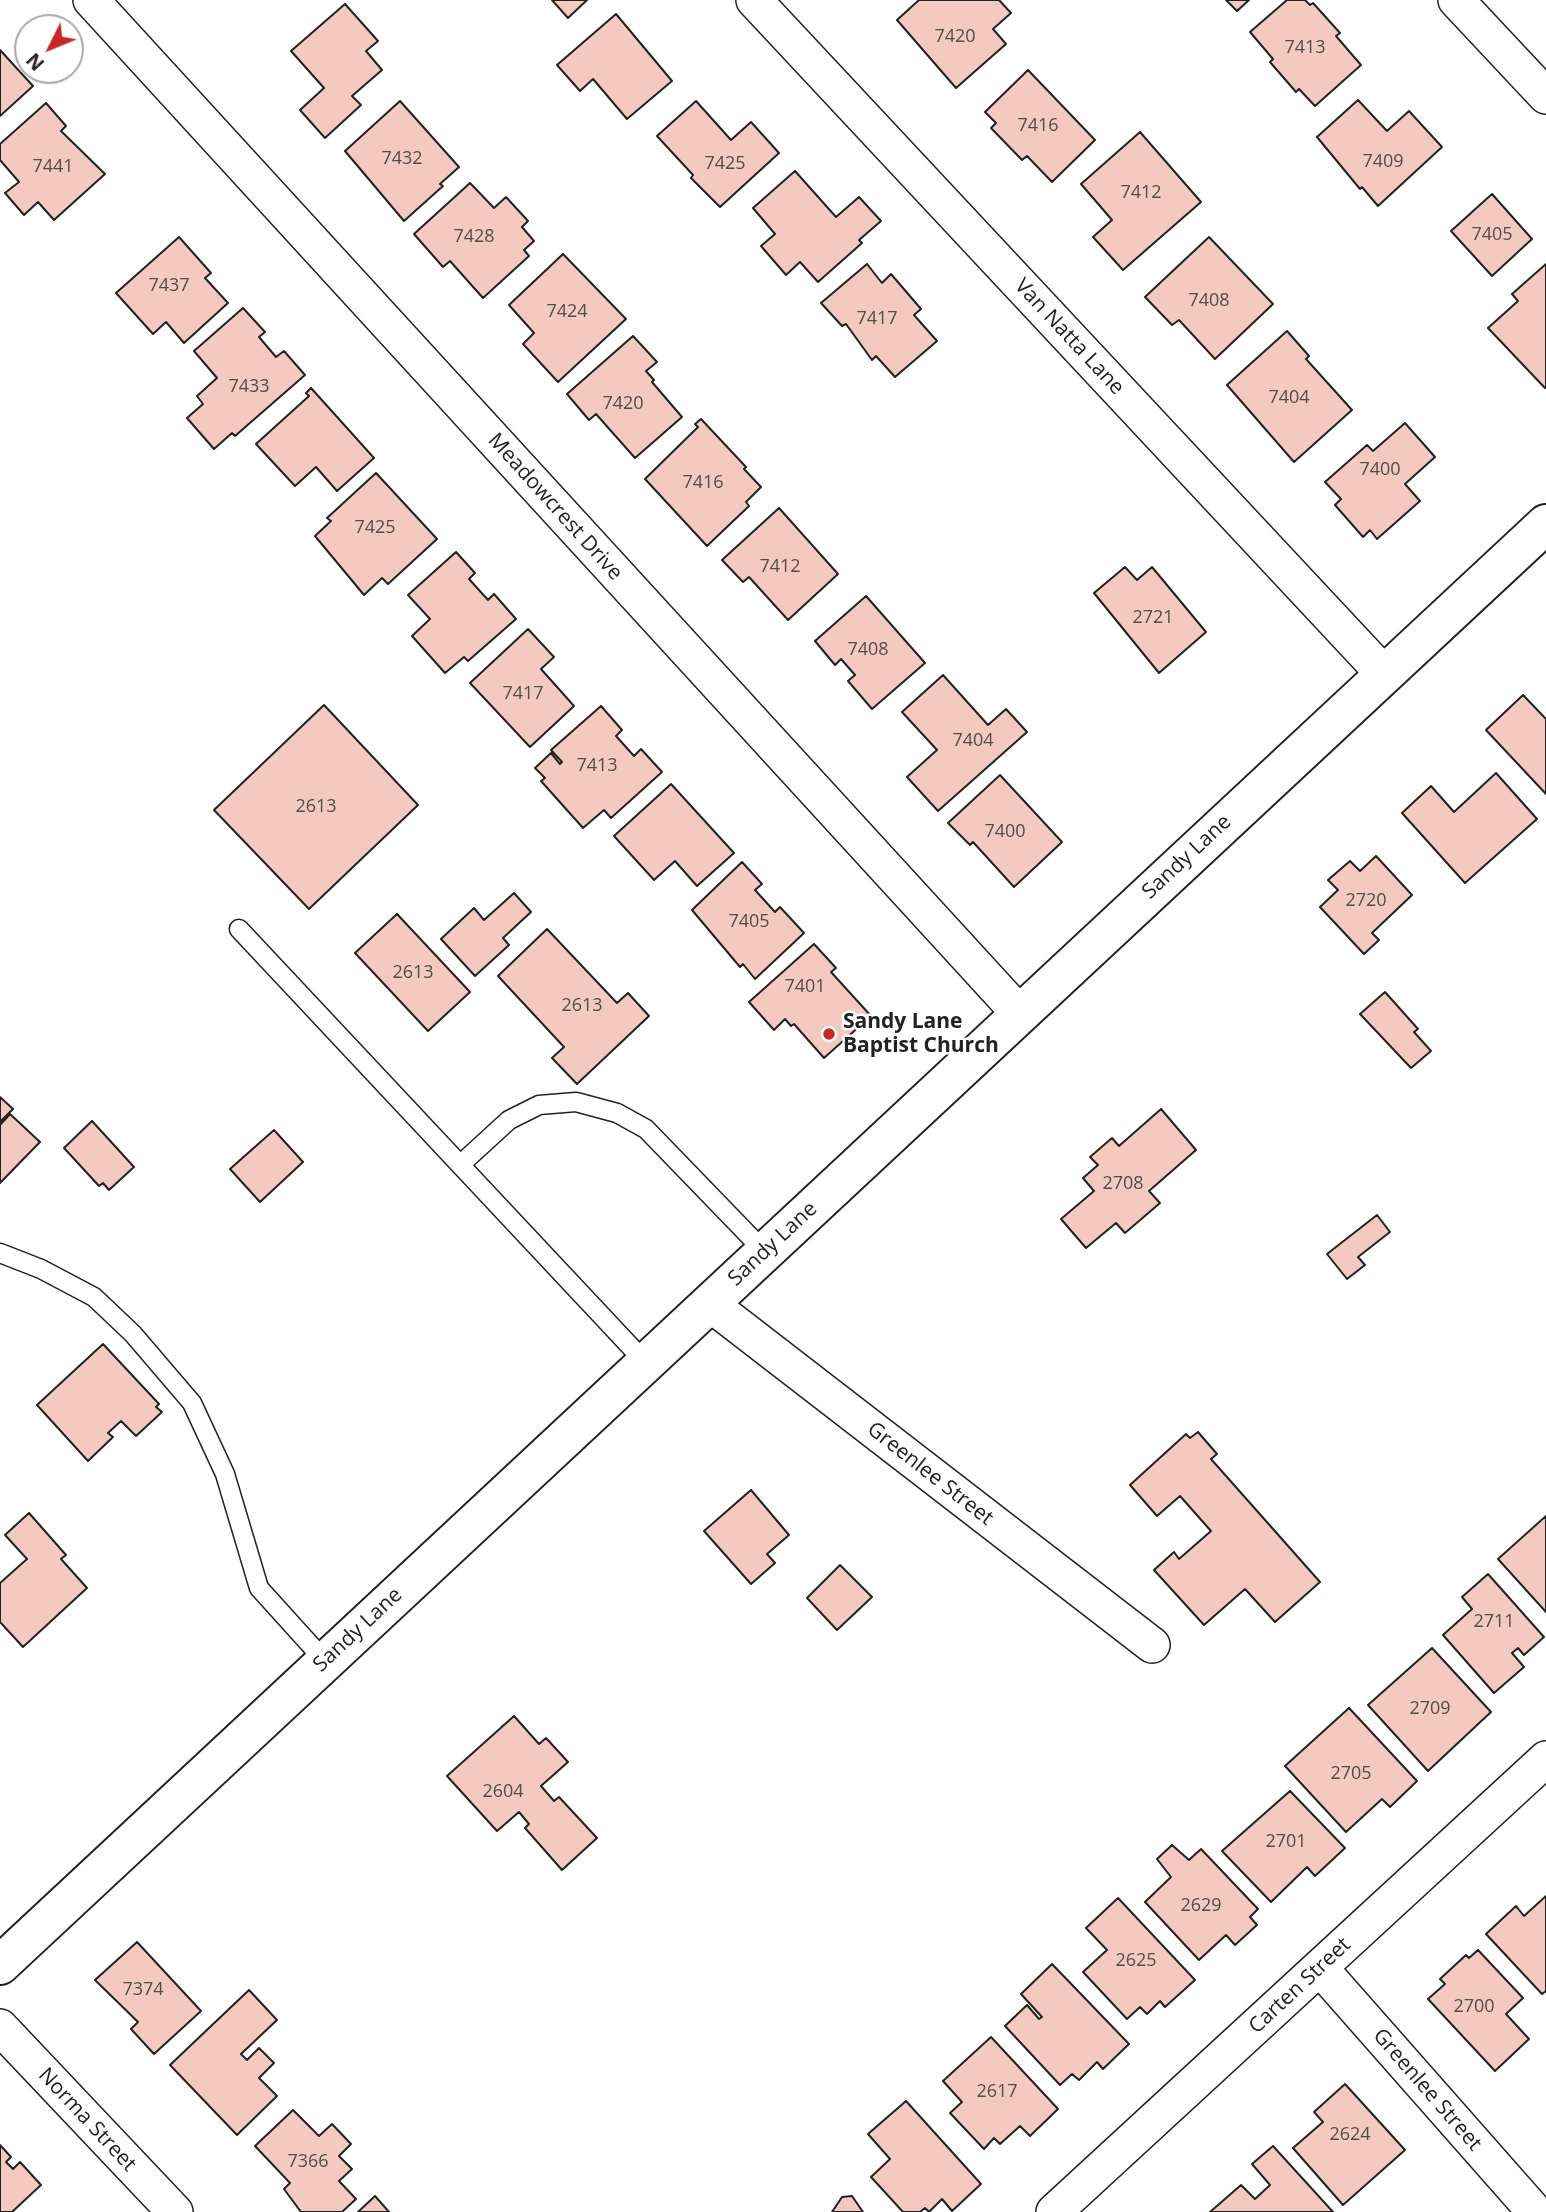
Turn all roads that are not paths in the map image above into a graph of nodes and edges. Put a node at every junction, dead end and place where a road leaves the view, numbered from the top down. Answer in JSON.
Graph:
{"nodes":[{"id":1,"x":91,"y":0,"type":"edge"},
{"id":2,"x":754,"y":0,"type":"edge"},
{"id":3,"x":1456,"y":0,"type":"edge"},
{"id":4,"x":1546,"y":96,"type":"edge"},
{"id":5,"x":1546,"y":523,"type":"edge"},
{"id":6,"x":1384,"y":674,"type":"junction"},
{"id":7,"x":239,"y":929,"type":"dead end"},
{"id":8,"x":1019,"y":1013,"type":"junction"},
{"id":9,"x":460,"y":1164,"type":"junction"},
{"id":10,"x":764,"y":1251,"type":"junction"},
{"id":11,"x":0,"y":1253,"type":"edge"},
{"id":12,"x":709,"y":1303,"type":"junction"},
{"id":13,"x":645,"y":1362,"type":"junction"},
{"id":14,"x":1152,"y":1645,"type":"dead end"},
{"id":15,"x":325,"y":1661,"type":"junction"},
{"id":16,"x":1546,"y":1759,"type":"edge"},
{"id":17,"x":0,"y":1965,"type":"edge"},
{"id":18,"x":1320,"y":1968,"type":"junction"},
{"id":19,"x":0,"y":2027,"type":"edge"},
{"id":20,"x":175,"y":2212,"type":"edge"},
{"id":21,"x":1054,"y":2212,"type":"edge"},
{"id":22,"x":1535,"y":2212,"type":"edge"}],
"edges":[{"from":1,"to":8,"type":"street","name":"Meadowcrest Drive"},
{"from":2,"to":6,"type":"street","name":"Van Natta Lane"},
{"from":3,"to":4,"type":"street"},
{"from":5,"to":6,"type":"street","name":"Sandy Lane"},
{"from":6,"to":8,"type":"street","name":"Sandy Lane"},
{"from":7,"to":9,"type":"lane"},
{"from":8,"to":10,"type":"street","name":"Sandy Lane"},
{"from":9,"to":10,"type":"lane"},
{"from":9,"to":13,"type":"lane"},
{"from":10,"to":12,"type":"street","name":"Sandy Lane"},
{"from":11,"to":15,"type":"lane"},
{"from":12,"to":13,"type":"street","name":"Sandy Lane"},
{"from":12,"to":14,"type":"street","name":"Greenlee Street"},
{"from":13,"to":15,"type":"street","name":"Sandy Lane"},
{"from":15,"to":17,"type":"street","name":"Sandy Lane"},
{"from":16,"to":18,"type":"street","name":"Carten Street"},
{"from":18,"to":21,"type":"street","name":"Carten Street"},
{"from":18,"to":22,"type":"street","name":"Greenlee Street"},
{"from":19,"to":20,"type":"street","name":"Norma Street"}]}
